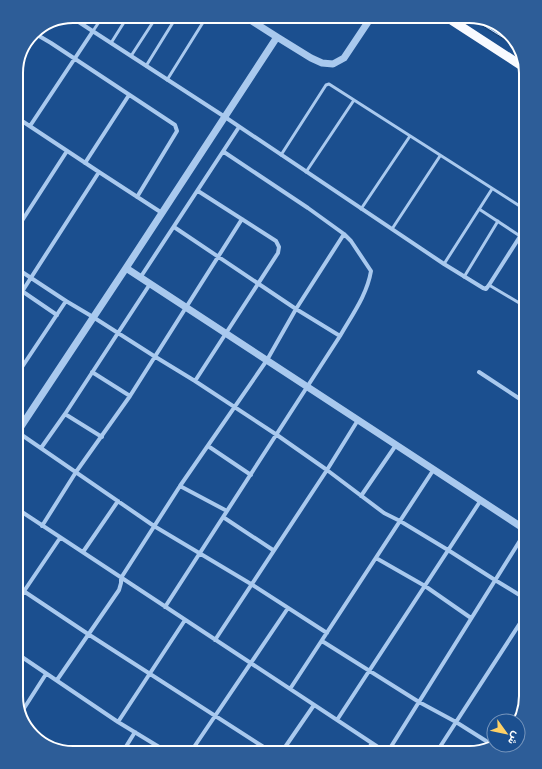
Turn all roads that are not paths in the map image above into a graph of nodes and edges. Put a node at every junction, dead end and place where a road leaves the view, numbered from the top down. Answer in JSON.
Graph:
{"nodes":[{"id":1,"x":81,"y":23,"type":"edge"},
{"id":2,"x":98,"y":23,"type":"edge"},
{"id":3,"x":124,"y":23,"type":"edge"},
{"id":4,"x":152,"y":23,"type":"edge"},
{"id":5,"x":173,"y":23,"type":"edge"},
{"id":6,"x":203,"y":23,"type":"edge"},
{"id":7,"x":255,"y":23,"type":"edge"},
{"id":8,"x":367,"y":23,"type":"edge"},
{"id":9,"x":456,"y":23,"type":"edge"},
{"id":10,"x":93,"y":31,"type":"junction"},
{"id":11,"x":39,"y":36,"type":"edge"},
{"id":12,"x":277,"y":37,"type":"junction"},
{"id":13,"x":111,"y":43,"type":"junction"},
{"id":14,"x":131,"y":56,"type":"junction"},
{"id":15,"x":74,"y":59,"type":"junction"},
{"id":16,"x":518,"y":64,"type":"edge"},
{"id":17,"x":146,"y":66,"type":"junction"},
{"id":18,"x":167,"y":80,"type":"junction"},
{"id":19,"x":129,"y":95,"type":"junction"},
{"id":20,"x":354,"y":100,"type":"junction"},
{"id":21,"x":224,"y":117,"type":"junction"},
{"id":22,"x":23,"y":121,"type":"edge"},
{"id":23,"x":30,"y":126,"type":"junction"},
{"id":24,"x":239,"y":127,"type":"junction"},
{"id":25,"x":410,"y":136,"type":"junction"},
{"id":26,"x":67,"y":150,"type":"junction"},
{"id":27,"x":224,"y":152,"type":"junction"},
{"id":28,"x":281,"y":155,"type":"junction"},
{"id":29,"x":440,"y":156,"type":"junction"},
{"id":30,"x":85,"y":163,"type":"junction"},
{"id":31,"x":99,"y":172,"type":"junction"},
{"id":32,"x":306,"y":172,"type":"junction"},
{"id":33,"x":492,"y":188,"type":"junction"},
{"id":34,"x":198,"y":190,"type":"junction"},
{"id":35,"x":137,"y":197,"type":"junction"},
{"id":36,"x":519,"y":205,"type":"edge"},
{"id":37,"x":361,"y":209,"type":"junction"},
{"id":38,"x":479,"y":209,"type":"junction"},
{"id":39,"x":162,"y":213,"type":"junction"},
{"id":40,"x":23,"y":219,"type":"edge"},
{"id":41,"x":242,"y":219,"type":"junction"},
{"id":42,"x":498,"y":221,"type":"junction"},
{"id":43,"x":174,"y":227,"type":"junction"},
{"id":44,"x":392,"y":229,"type":"junction"},
{"id":45,"x":344,"y":234,"type":"junction"},
{"id":46,"x":519,"y":237,"type":"joint"},
{"id":47,"x":218,"y":257,"type":"junction"},
{"id":48,"x":444,"y":264,"type":"junction"},
{"id":49,"x":126,"y":268,"type":"junction"},
{"id":50,"x":23,"y":272,"type":"edge"},
{"id":51,"x":464,"y":276,"type":"junction"},
{"id":52,"x":31,"y":277,"type":"junction"},
{"id":53,"x":140,"y":278,"type":"junction"},
{"id":54,"x":150,"y":284,"type":"junction"},
{"id":55,"x":258,"y":284,"type":"junction"},
{"id":56,"x":489,"y":285,"type":"junction"},
{"id":57,"x":23,"y":289,"type":"edge"},
{"id":58,"x":23,"y":292,"type":"edge"},
{"id":59,"x":66,"y":301,"type":"junction"},
{"id":60,"x":519,"y":303,"type":"edge"},
{"id":61,"x":185,"y":307,"type":"junction"},
{"id":62,"x":296,"y":309,"type":"junction"},
{"id":63,"x":57,"y":315,"type":"junction"},
{"id":64,"x":93,"y":316,"type":"junction"},
{"id":65,"x":118,"y":333,"type":"junction"},
{"id":66,"x":226,"y":334,"type":"junction"},
{"id":67,"x":340,"y":336,"type":"junction"},
{"id":68,"x":154,"y":356,"type":"junction"},
{"id":69,"x":267,"y":360,"type":"junction"},
{"id":70,"x":23,"y":366,"type":"edge"},
{"id":71,"x":92,"y":372,"type":"junction"},
{"id":72,"x":479,"y":372,"type":"dead end"},
{"id":73,"x":195,"y":381,"type":"junction"},
{"id":74,"x":308,"y":387,"type":"junction"},
{"id":75,"x":130,"y":396,"type":"junction"},
{"id":76,"x":519,"y":398,"type":"edge"},
{"id":77,"x":234,"y":407,"type":"junction"},
{"id":78,"x":65,"y":414,"type":"junction"},
{"id":79,"x":358,"y":420,"type":"junction"},
{"id":80,"x":23,"y":423,"type":"edge"},
{"id":81,"x":277,"y":435,"type":"junction"},
{"id":82,"x":23,"y":436,"type":"edge"},
{"id":83,"x":102,"y":437,"type":"junction"},
{"id":84,"x":396,"y":445,"type":"junction"},
{"id":85,"x":208,"y":446,"type":"junction"},
{"id":86,"x":41,"y":448,"type":"junction"},
{"id":87,"x":434,"y":469,"type":"junction"},
{"id":88,"x":327,"y":470,"type":"junction"},
{"id":89,"x":76,"y":472,"type":"junction"},
{"id":90,"x":251,"y":475,"type":"junction"},
{"id":91,"x":180,"y":486,"type":"junction"},
{"id":92,"x":361,"y":496,"type":"junction"},
{"id":93,"x":481,"y":500,"type":"junction"},
{"id":94,"x":118,"y":501,"type":"junction"},
{"id":95,"x":227,"y":511,"type":"junction"},
{"id":96,"x":23,"y":513,"type":"edge"},
{"id":97,"x":223,"y":517,"type":"junction"},
{"id":98,"x":400,"y":521,"type":"junction"},
{"id":99,"x":519,"y":525,"type":"edge"},
{"id":100,"x":42,"y":526,"type":"junction"},
{"id":101,"x":154,"y":526,"type":"junction"},
{"id":102,"x":60,"y":538,"type":"junction"},
{"id":103,"x":519,"y":541,"type":"edge"},
{"id":104,"x":273,"y":550,"type":"junction"},
{"id":105,"x":448,"y":550,"type":"junction"},
{"id":106,"x":82,"y":552,"type":"junction"},
{"id":107,"x":200,"y":554,"type":"junction"},
{"id":108,"x":376,"y":558,"type":"junction"},
{"id":109,"x":121,"y":578,"type":"junction"},
{"id":110,"x":495,"y":580,"type":"junction"},
{"id":111,"x":251,"y":584,"type":"junction"},
{"id":112,"x":425,"y":586,"type":"junction"},
{"id":113,"x":24,"y":591,"type":"joint"},
{"id":114,"x":519,"y":595,"type":"edge"},
{"id":115,"x":165,"y":607,"type":"junction"},
{"id":116,"x":288,"y":608,"type":"junction"},
{"id":117,"x":471,"y":618,"type":"junction"},
{"id":118,"x":185,"y":620,"type":"junction"},
{"id":119,"x":519,"y":625,"type":"edge"},
{"id":120,"x":327,"y":633,"type":"junction"},
{"id":121,"x":88,"y":634,"type":"junction"},
{"id":122,"x":215,"y":640,"type":"junction"},
{"id":123,"x":322,"y":641,"type":"junction"},
{"id":124,"x":23,"y":659,"type":"edge"},
{"id":125,"x":251,"y":663,"type":"junction"},
{"id":126,"x":369,"y":671,"type":"junction"},
{"id":127,"x":46,"y":674,"type":"junction"},
{"id":128,"x":151,"y":674,"type":"junction"},
{"id":129,"x":57,"y":680,"type":"junction"},
{"id":130,"x":290,"y":689,"type":"junction"},
{"id":131,"x":419,"y":702,"type":"junction"},
{"id":132,"x":314,"y":705,"type":"junction"},
{"id":133,"x":25,"y":708,"type":"edge"},
{"id":134,"x":216,"y":716,"type":"junction"},
{"id":135,"x":337,"y":720,"type":"junction"},
{"id":136,"x":118,"y":722,"type":"junction"},
{"id":137,"x":456,"y":722,"type":"junction"},
{"id":138,"x":136,"y":732,"type":"junction"},
{"id":139,"x":486,"y":741,"type":"edge"},
{"id":140,"x":372,"y":743,"type":"junction"},
{"id":141,"x":127,"y":746,"type":"edge"},
{"id":142,"x":158,"y":746,"type":"edge"},
{"id":143,"x":195,"y":746,"type":"edge"},
{"id":144,"x":262,"y":746,"type":"edge"},
{"id":145,"x":286,"y":746,"type":"edge"},
{"id":146,"x":370,"y":746,"type":"edge"},
{"id":147,"x":376,"y":746,"type":"edge"},
{"id":148,"x":391,"y":746,"type":"edge"},
{"id":149,"x":441,"y":746,"type":"edge"}],
"edges":[{"from":1,"to":10,"type":"street"},
{"from":2,"to":10,"type":"lane"},
{"from":3,"to":13,"type":"lane"},
{"from":4,"to":14,"type":"lane"},
{"from":5,"to":17,"type":"lane"},
{"from":6,"to":18,"type":"lane"},
{"from":7,"to":12,"type":"street"},
{"from":8,"to":12,"type":"street"},
{"from":9,"to":16,"type":"highway"},
{"from":10,"to":13,"type":"street"},
{"from":10,"to":15,"type":"street"},
{"from":11,"to":15,"type":"street"},
{"from":12,"to":21,"type":"street"},
{"from":13,"to":14,"type":"street"},
{"from":14,"to":17,"type":"street"},
{"from":15,"to":19,"type":"street"},
{"from":15,"to":23,"type":"street"},
{"from":17,"to":18,"type":"street"},
{"from":18,"to":21,"type":"street"},
{"from":19,"to":30,"type":"street"},
{"from":19,"to":35,"type":"street"},
{"from":20,"to":25,"type":"lane"},
{"from":20,"to":28,"type":"lane"},
{"from":20,"to":32,"type":"lane"},
{"from":21,"to":24,"type":"street"},
{"from":21,"to":39,"type":"street"},
{"from":22,"to":23,"type":"street"},
{"from":23,"to":26,"type":"street"},
{"from":24,"to":27,"type":"street"},
{"from":24,"to":28,"type":"street"},
{"from":25,"to":29,"type":"lane"},
{"from":25,"to":37,"type":"lane"},
{"from":26,"to":30,"type":"street"},
{"from":26,"to":40,"type":"street"},
{"from":27,"to":34,"type":"street"},
{"from":27,"to":45,"type":"street"},
{"from":28,"to":32,"type":"street"},
{"from":29,"to":33,"type":"lane"},
{"from":29,"to":44,"type":"lane"},
{"from":30,"to":31,"type":"street"},
{"from":31,"to":35,"type":"street"},
{"from":31,"to":52,"type":"street"},
{"from":32,"to":37,"type":"street"},
{"from":33,"to":36,"type":"lane"},
{"from":33,"to":38,"type":"lane"},
{"from":34,"to":41,"type":"street"},
{"from":34,"to":43,"type":"street"},
{"from":35,"to":39,"type":"street"},
{"from":37,"to":44,"type":"street"},
{"from":38,"to":42,"type":"lane"},
{"from":38,"to":48,"type":"lane"},
{"from":39,"to":49,"type":"street"},
{"from":41,"to":47,"type":"street"},
{"from":41,"to":55,"type":"street"},
{"from":42,"to":46,"type":"lane"},
{"from":42,"to":51,"type":"lane"},
{"from":43,"to":47,"type":"street"},
{"from":43,"to":53,"type":"street"},
{"from":44,"to":48,"type":"street"},
{"from":45,"to":62,"type":"street"},
{"from":45,"to":67,"type":"street"},
{"from":46,"to":56,"type":"street"},
{"from":47,"to":55,"type":"street"},
{"from":47,"to":61,"type":"street"},
{"from":48,"to":51,"type":"street"},
{"from":49,"to":53,"type":"street"},
{"from":49,"to":64,"type":"street"},
{"from":50,"to":52,"type":"street"},
{"from":51,"to":56,"type":"street"},
{"from":52,"to":57,"type":"street"},
{"from":52,"to":59,"type":"street"},
{"from":53,"to":54,"type":"street"},
{"from":54,"to":61,"type":"street"},
{"from":54,"to":65,"type":"street"},
{"from":55,"to":62,"type":"street"},
{"from":55,"to":66,"type":"street"},
{"from":56,"to":60,"type":"lane"},
{"from":58,"to":63,"type":"street"},
{"from":59,"to":63,"type":"street"},
{"from":59,"to":64,"type":"street"},
{"from":61,"to":66,"type":"street"},
{"from":61,"to":68,"type":"street"},
{"from":62,"to":67,"type":"street"},
{"from":62,"to":69,"type":"street"},
{"from":63,"to":70,"type":"street"},
{"from":64,"to":65,"type":"street"},
{"from":64,"to":80,"type":"street"},
{"from":65,"to":68,"type":"street"},
{"from":65,"to":71,"type":"street"},
{"from":66,"to":69,"type":"street"},
{"from":66,"to":73,"type":"street"},
{"from":67,"to":74,"type":"street"},
{"from":68,"to":73,"type":"street"},
{"from":68,"to":75,"type":"street"},
{"from":69,"to":74,"type":"street"},
{"from":69,"to":77,"type":"street"},
{"from":71,"to":75,"type":"street"},
{"from":71,"to":78,"type":"street"},
{"from":72,"to":76,"type":"street"},
{"from":73,"to":77,"type":"street"},
{"from":74,"to":79,"type":"street"},
{"from":74,"to":81,"type":"street"},
{"from":75,"to":83,"type":"street"},
{"from":77,"to":81,"type":"street"},
{"from":77,"to":85,"type":"street"},
{"from":78,"to":83,"type":"street"},
{"from":78,"to":86,"type":"street"},
{"from":79,"to":84,"type":"street"},
{"from":79,"to":88,"type":"street"},
{"from":81,"to":88,"type":"street"},
{"from":81,"to":90,"type":"street"},
{"from":82,"to":86,"type":"street"},
{"from":83,"to":89,"type":"street"},
{"from":84,"to":87,"type":"street"},
{"from":84,"to":92,"type":"street"},
{"from":85,"to":90,"type":"street"},
{"from":85,"to":91,"type":"street"},
{"from":86,"to":89,"type":"street"},
{"from":87,"to":93,"type":"street"},
{"from":87,"to":98,"type":"street"},
{"from":88,"to":92,"type":"street"},
{"from":88,"to":104,"type":"street"},
{"from":89,"to":94,"type":"street"},
{"from":89,"to":100,"type":"street"},
{"from":90,"to":95,"type":"street"},
{"from":91,"to":95,"type":"street"},
{"from":91,"to":101,"type":"street"},
{"from":92,"to":98,"type":"street"},
{"from":93,"to":99,"type":"street"},
{"from":93,"to":105,"type":"street"},
{"from":94,"to":101,"type":"street"},
{"from":94,"to":106,"type":"street"},
{"from":95,"to":97,"type":"street"},
{"from":96,"to":100,"type":"street"},
{"from":97,"to":104,"type":"street"},
{"from":97,"to":107,"type":"street"},
{"from":98,"to":105,"type":"street"},
{"from":98,"to":108,"type":"street"},
{"from":100,"to":102,"type":"street"},
{"from":101,"to":107,"type":"street"},
{"from":101,"to":109,"type":"street"},
{"from":102,"to":106,"type":"street"},
{"from":102,"to":113,"type":"street"},
{"from":103,"to":110,"type":"street"},
{"from":104,"to":111,"type":"street"},
{"from":105,"to":110,"type":"street"},
{"from":105,"to":112,"type":"street"},
{"from":106,"to":109,"type":"street"},
{"from":107,"to":111,"type":"street"},
{"from":107,"to":115,"type":"street"},
{"from":108,"to":112,"type":"street"},
{"from":108,"to":120,"type":"street"},
{"from":109,"to":115,"type":"street"},
{"from":109,"to":121,"type":"street"},
{"from":110,"to":114,"type":"street"},
{"from":110,"to":117,"type":"street"},
{"from":111,"to":116,"type":"street"},
{"from":111,"to":122,"type":"street"},
{"from":112,"to":117,"type":"street"},
{"from":112,"to":126,"type":"street"},
{"from":113,"to":121,"type":"street"},
{"from":115,"to":118,"type":"street"},
{"from":116,"to":120,"type":"street"},
{"from":116,"to":125,"type":"street"},
{"from":117,"to":131,"type":"street"},
{"from":118,"to":122,"type":"street"},
{"from":118,"to":128,"type":"street"},
{"from":119,"to":137,"type":"street"},
{"from":120,"to":123,"type":"street"},
{"from":121,"to":128,"type":"street"},
{"from":121,"to":129,"type":"street"},
{"from":122,"to":125,"type":"street"},
{"from":123,"to":126,"type":"street"},
{"from":123,"to":130,"type":"street"},
{"from":124,"to":127,"type":"street"},
{"from":125,"to":130,"type":"street"},
{"from":125,"to":134,"type":"street"},
{"from":126,"to":131,"type":"street"},
{"from":126,"to":135,"type":"street"},
{"from":127,"to":129,"type":"street"},
{"from":127,"to":133,"type":"street"},
{"from":128,"to":134,"type":"street"},
{"from":128,"to":136,"type":"street"},
{"from":129,"to":136,"type":"street"},
{"from":130,"to":132,"type":"street"},
{"from":131,"to":137,"type":"street"},
{"from":131,"to":148,"type":"street"},
{"from":132,"to":135,"type":"street"},
{"from":132,"to":145,"type":"street"},
{"from":134,"to":143,"type":"street"},
{"from":134,"to":144,"type":"street"},
{"from":135,"to":140,"type":"street"},
{"from":136,"to":138,"type":"street"},
{"from":137,"to":139,"type":"street"},
{"from":137,"to":149,"type":"street"},
{"from":138,"to":141,"type":"street"},
{"from":138,"to":142,"type":"street"},
{"from":140,"to":146,"type":"street"},
{"from":140,"to":147,"type":"street"}]}
